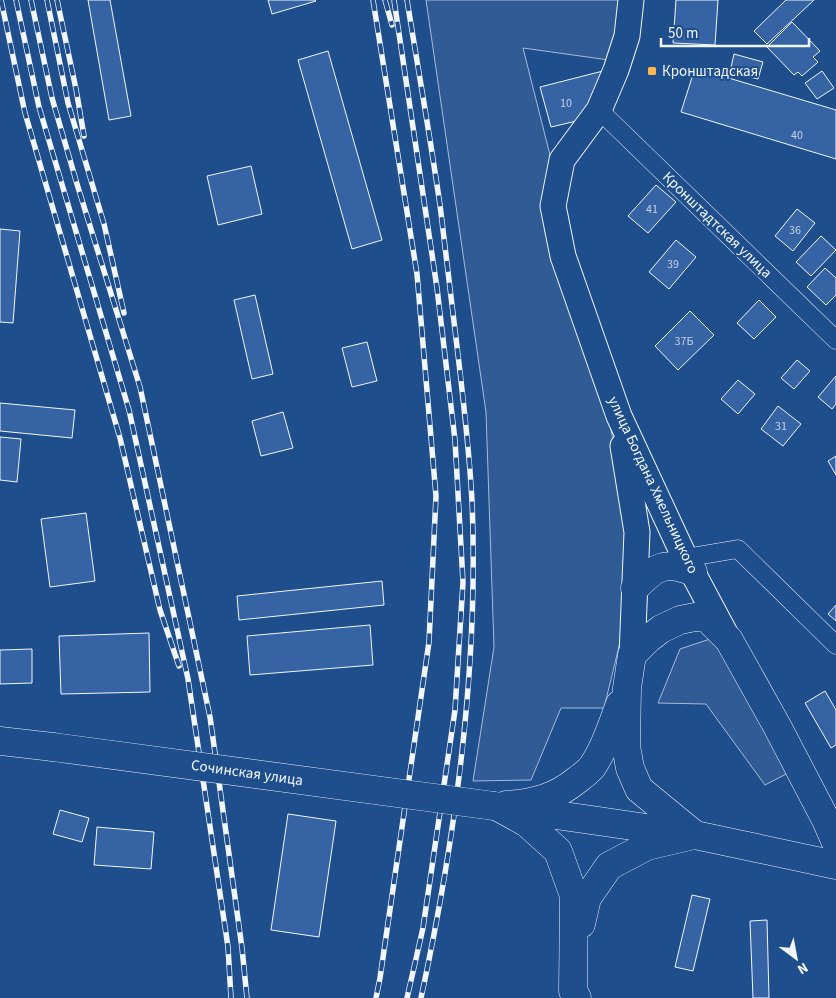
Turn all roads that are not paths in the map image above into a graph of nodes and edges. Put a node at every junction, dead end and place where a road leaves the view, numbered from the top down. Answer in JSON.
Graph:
{"nodes":[{"id":1,"x":631,"y":0,"type":"edge"},
{"id":2,"x":598,"y":110,"type":"junction"},
{"id":3,"x":836,"y":340,"type":"edge"},
{"id":4,"x":618,"y":416,"type":"junction"},
{"id":5,"x":689,"y":565,"type":"junction"},
{"id":6,"x":635,"y":588,"type":"junction"},
{"id":7,"x":729,"y":640,"type":"junction"},
{"id":8,"x":836,"y":645,"type":"edge"},
{"id":9,"x":632,"y":655,"type":"junction"},
{"id":10,"x":626,"y":688,"type":"junction"},
{"id":11,"x":0,"y":741,"type":"edge"},
{"id":12,"x":494,"y":806,"type":"junction"},
{"id":13,"x":695,"y":834,"type":"junction"},
{"id":14,"x":836,"y":843,"type":"edge"},
{"id":15,"x":836,"y":865,"type":"edge"},
{"id":16,"x":573,"y":963,"type":"junction"},
{"id":17,"x":577,"y":998,"type":"edge"}],
"edges":[{"from":1,"to":2,"type":"main road","name":"улица Богдана Хмельницкого"},
{"from":2,"to":3,"type":"street","name":"Кронштадтская улица"},
{"from":2,"to":4,"type":"main road","name":"улица Богдана Хмельницкого"},
{"from":4,"to":5,"type":"main road","name":"улица Богдана Хмельницкого"},
{"from":4,"to":6,"type":"main road"},
{"from":5,"to":6,"type":"main road"},
{"from":5,"to":7,"type":"main road","name":"улица Богдана Хмельницкого"},
{"from":5,"to":8,"type":"street"},
{"from":6,"to":9,"type":"main road"},
{"from":7,"to":9,"type":"main road"},
{"from":7,"to":14,"type":"main road","name":"улица Богдана Хмельницкого"},
{"from":9,"to":10,"type":"main road"},
{"from":10,"to":12,"type":"main road"},
{"from":10,"to":13,"type":"main road"},
{"from":11,"to":12,"type":"main road","name":"Сочинская улица","bridge":true},
{"from":12,"to":13,"type":"main road"},
{"from":12,"to":16,"type":"main road"},
{"from":13,"to":15,"type":"main road"},
{"from":13,"to":16,"type":"main road"},
{"from":16,"to":17,"type":"main road"}]}
